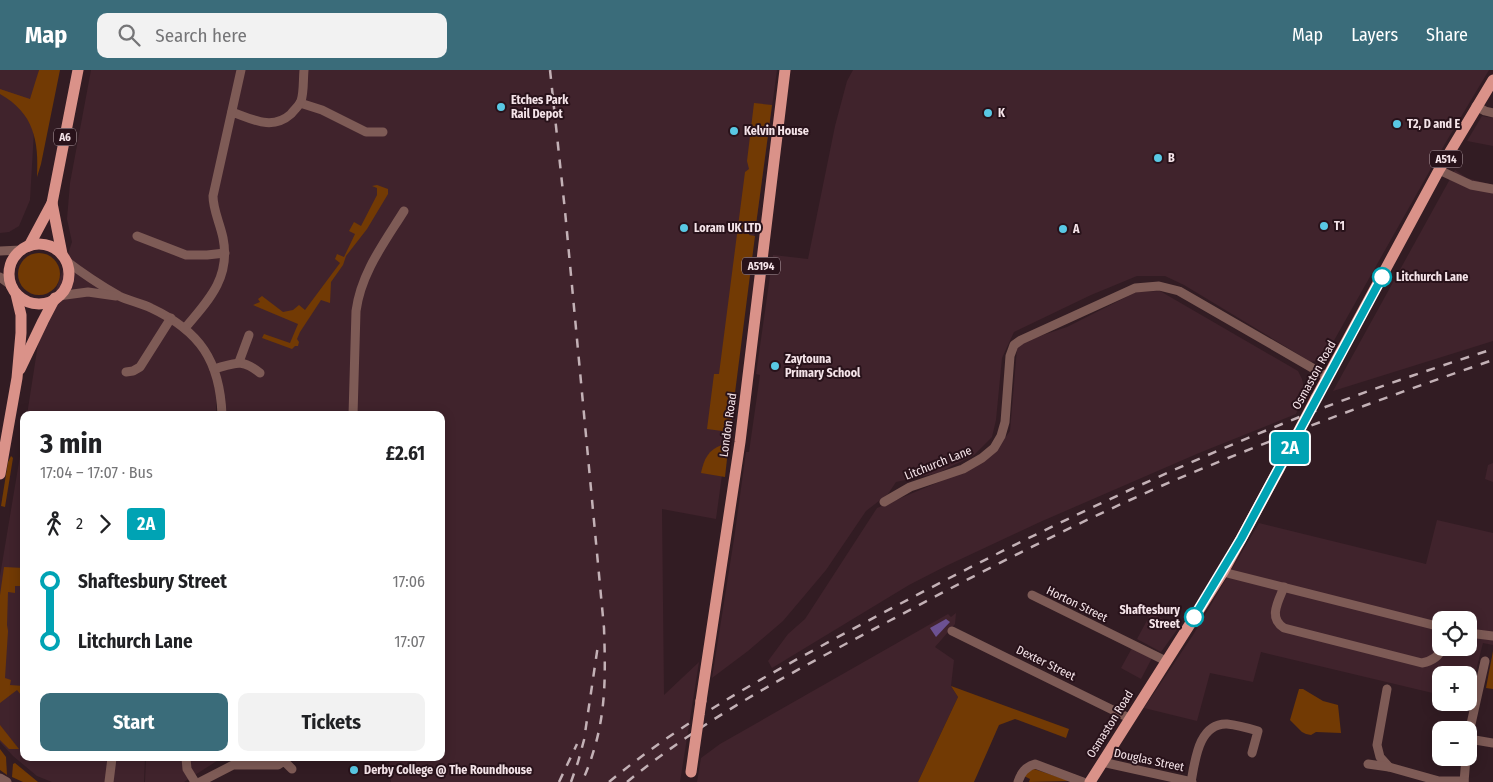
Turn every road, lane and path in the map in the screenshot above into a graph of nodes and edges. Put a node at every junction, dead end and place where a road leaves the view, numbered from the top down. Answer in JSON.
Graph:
{"nodes":[{"id":1,"x":78,"y":70,"type":"edge"},
{"id":2,"x":242,"y":70,"type":"edge"},
{"id":3,"x":304,"y":70,"type":"edge"},
{"id":4,"x":785,"y":70,"type":"edge"},
{"id":5,"x":1493,"y":80,"type":"edge"},
{"id":6,"x":300,"y":103,"type":"junction"},
{"id":7,"x":1476,"y":106,"type":"junction"},
{"id":8,"x":232,"y":112,"type":"junction"},
{"id":9,"x":1493,"y":113,"type":"edge"},
{"id":10,"x":383,"y":132,"type":"dead end"},
{"id":11,"x":1440,"y":170,"type":"junction"},
{"id":12,"x":1493,"y":189,"type":"edge"},
{"id":13,"x":52,"y":203,"type":"junction"},
{"id":14,"x":404,"y":211,"type":"dead end"},
{"id":15,"x":137,"y":236,"type":"dead end"},
{"id":16,"x":25,"y":248,"type":"junction"},
{"id":17,"x":0,"y":251,"type":"edge"},
{"id":18,"x":225,"y":253,"type":"junction"},
{"id":19,"x":63,"y":257,"type":"junction"},
{"id":20,"x":0,"y":277,"type":"edge"},
{"id":21,"x":14,"y":290,"type":"junction"},
{"id":22,"x":56,"y":297,"type":"junction"},
{"id":23,"x":121,"y":297,"type":"junction"},
{"id":24,"x":171,"y":318,"type":"junction"},
{"id":25,"x":185,"y":328,"type":"junction"},
{"id":26,"x":249,"y":335,"type":"dead end"},
{"id":27,"x":239,"y":362,"type":"junction"},
{"id":28,"x":214,"y":369,"type":"junction"},
{"id":29,"x":126,"y":372,"type":"dead end"},
{"id":30,"x":260,"y":373,"type":"dead end"},
{"id":31,"x":1328,"y":377,"type":"junction"},
{"id":32,"x":17,"y":378,"type":"junction"},
{"id":33,"x":222,"y":411,"type":"edge"},
{"id":34,"x":353,"y":411,"type":"edge"},
{"id":35,"x":0,"y":474,"type":"edge"},
{"id":36,"x":884,"y":502,"type":"dead end"},
{"id":37,"x":1223,"y":572,"type":"junction"},
{"id":38,"x":1284,"y":588,"type":"junction"},
{"id":39,"x":1032,"y":595,"type":"dead end"},
{"id":40,"x":1432,"y":625,"type":"edge"},
{"id":41,"x":952,"y":631,"type":"dead end"},
{"id":42,"x":1477,"y":634,"type":"edge"},
{"id":43,"x":1493,"y":636,"type":"edge"},
{"id":44,"x":1437,"y":656,"type":"edge"},
{"id":45,"x":1485,"y":660,"type":"dead end"},
{"id":46,"x":1166,"y":662,"type":"junction"},
{"id":47,"x":1387,"y":689,"type":"dead end"},
{"id":48,"x":1129,"y":718,"type":"junction"},
{"id":49,"x":1472,"y":721,"type":"edge"},
{"id":50,"x":1477,"y":740,"type":"edge"},
{"id":51,"x":1493,"y":743,"type":"edge"},
{"id":52,"x":1252,"y":753,"type":"dead end"},
{"id":53,"x":112,"y":761,"type":"edge"},
{"id":54,"x":186,"y":761,"type":"edge"},
{"id":55,"x":283,"y":761,"type":"edge"},
{"id":56,"x":286,"y":761,"type":"edge"},
{"id":57,"x":1102,"y":762,"type":"junction"},
{"id":58,"x":1368,"y":764,"type":"dead end"},
{"id":59,"x":1465,"y":766,"type":"edge"},
{"id":60,"x":1389,"y":767,"type":"junction"},
{"id":61,"x":292,"y":770,"type":"dead end"},
{"id":62,"x":690,"y":777,"type":"edge"},
{"id":63,"x":0,"y":778,"type":"edge"},
{"id":64,"x":7,"y":782,"type":"edge"},
{"id":65,"x":109,"y":782,"type":"edge"},
{"id":66,"x":195,"y":782,"type":"edge"},
{"id":67,"x":200,"y":782,"type":"edge"},
{"id":68,"x":1018,"y":782,"type":"edge"},
{"id":69,"x":1083,"y":782,"type":"edge"},
{"id":70,"x":1090,"y":782,"type":"edge"},
{"id":71,"x":1191,"y":782,"type":"edge"},
{"id":72,"x":1464,"y":782,"type":"edge"}],
"edges":[{"from":1,"to":13,"type":"main road","number":"A6"},
{"from":2,"to":8,"type":"street"},
{"from":3,"to":6,"type":"street"},
{"from":4,"to":62,"type":"main road","name":"London Road","number":"A5194","bridge":true},
{"from":5,"to":7,"type":"main road","name":"Osmaston Road","number":"A514"},
{"from":6,"to":8,"type":"street"},
{"from":6,"to":10,"type":"street"},
{"from":7,"to":9,"type":"street"},
{"from":7,"to":11,"type":"main road","name":"Osmaston Road","number":"A514"},
{"from":8,"to":18,"type":"street"},
{"from":11,"to":12,"type":"street"},
{"from":11,"to":31,"type":"main road","name":"Osmaston Road","number":"A514"},
{"from":13,"to":16,"type":"main road","number":"A6"},
{"from":13,"to":19,"type":"main road","number":"A6"},
{"from":14,"to":34,"type":"street"},
{"from":15,"to":18,"type":"street"},
{"from":16,"to":17,"type":"street"},
{"from":16,"to":19,"type":"main road"},
{"from":16,"to":21,"type":"main road","number":"A6"},
{"from":18,"to":25,"type":"street"},
{"from":19,"to":22,"type":"main road","number":"A6"},
{"from":19,"to":23,"type":"street"},
{"from":20,"to":21,"type":"street"},
{"from":21,"to":22,"type":"main road"},
{"from":21,"to":32,"type":"main road","number":"A6"},
{"from":22,"to":23,"type":"street"},
{"from":22,"to":32,"type":"main road","number":"A6"},
{"from":23,"to":24,"type":"street"},
{"from":24,"to":25,"type":"street"},
{"from":24,"to":29,"type":"street"},
{"from":25,"to":28,"type":"street"},
{"from":26,"to":27,"type":"street"},
{"from":27,"to":28,"type":"street"},
{"from":27,"to":30,"type":"street"},
{"from":28,"to":33,"type":"street"},
{"from":31,"to":36,"type":"street","name":"Litchurch Lane"},
{"from":31,"to":37,"type":"main road","name":"Osmaston Road","number":"A514","bridge":true},
{"from":32,"to":35,"type":"main road","number":"A6"},
{"from":37,"to":38,"type":"street"},
{"from":37,"to":46,"type":"main road","name":"Osmaston Road","number":"A514"},
{"from":38,"to":40,"type":"street"},
{"from":38,"to":44,"type":"street"},
{"from":39,"to":46,"type":"street","name":"Horton Street"},
{"from":41,"to":48,"type":"street","name":"Dexter Street"},
{"from":42,"to":43,"type":"street"},
{"from":45,"to":49,"type":"street"},
{"from":46,"to":48,"type":"main road","name":"Osmaston Road","number":"A514"},
{"from":47,"to":60,"type":"street"},
{"from":48,"to":57,"type":"main road","name":"Osmaston Road","number":"A514"},
{"from":50,"to":51,"type":"street"},
{"from":52,"to":71,"type":"street"},
{"from":53,"to":65,"type":"street"},
{"from":54,"to":66,"type":"street"},
{"from":55,"to":67,"type":"street"},
{"from":56,"to":61,"type":"street"},
{"from":57,"to":70,"type":"main road","name":"Osmaston Road","number":"A514"},
{"from":57,"to":71,"type":"street","name":"Douglas Street"},
{"from":58,"to":60,"type":"street"},
{"from":59,"to":72,"type":"street"},
{"from":60,"to":72,"type":"street"},
{"from":63,"to":64,"type":"street"},
{"from":68,"to":69,"type":"street"}]}
